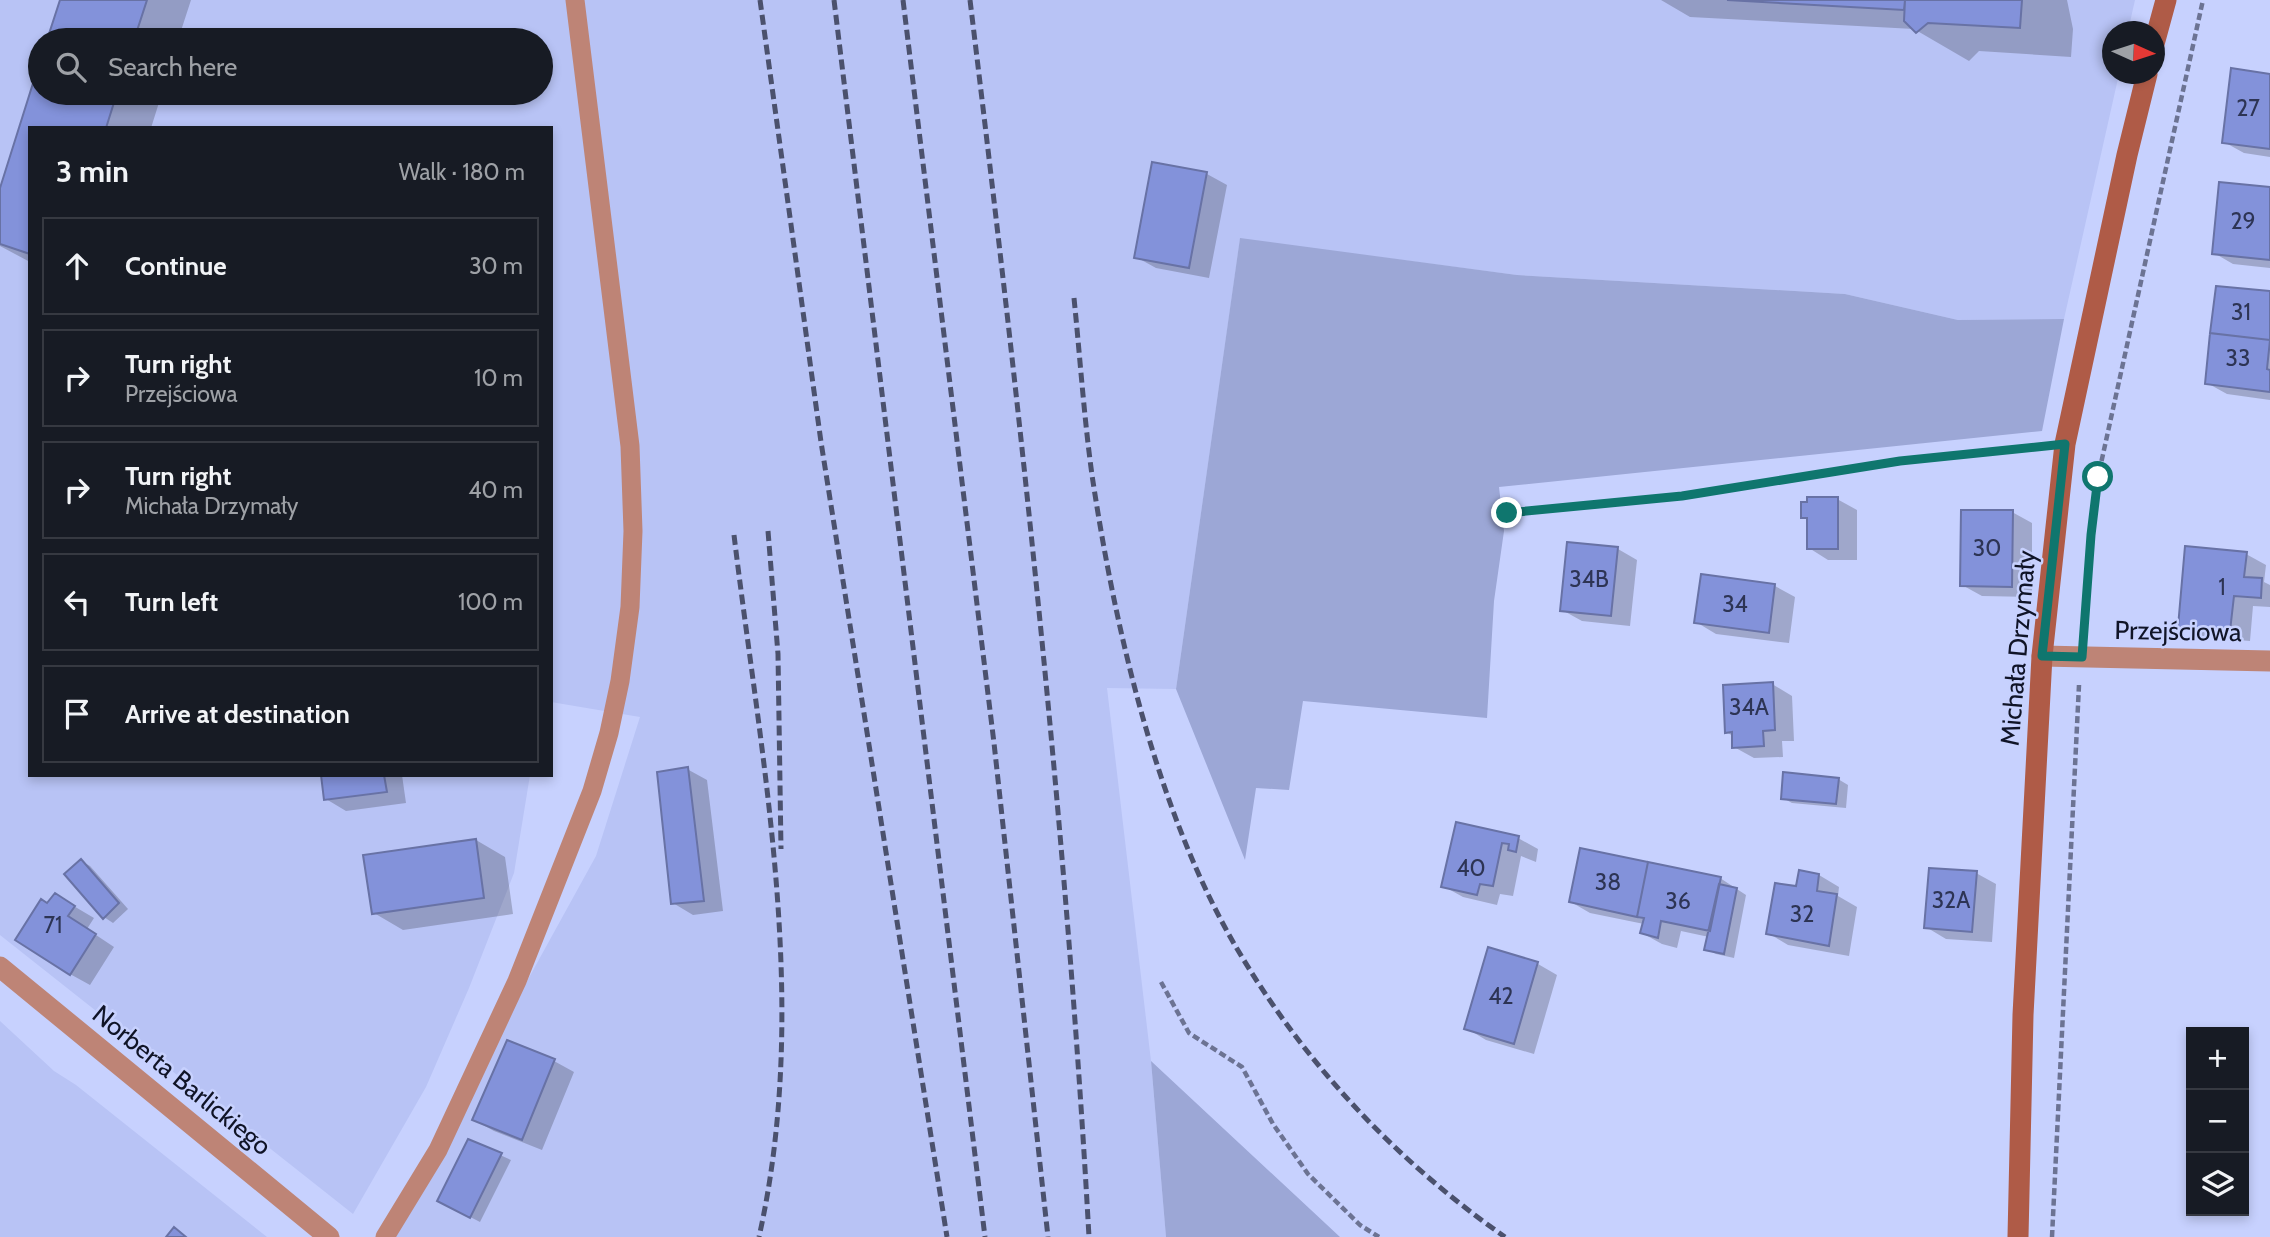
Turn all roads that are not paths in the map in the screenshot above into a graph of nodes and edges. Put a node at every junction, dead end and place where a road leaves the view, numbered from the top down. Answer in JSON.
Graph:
{"nodes":[{"id":1,"x":575,"y":0,"type":"edge"},
{"id":2,"x":2166,"y":0,"type":"edge"},
{"id":3,"x":2160,"y":21,"type":"edge"},
{"id":4,"x":2145,"y":84,"type":"edge"},
{"id":5,"x":2042,"y":656,"type":"junction"},
{"id":6,"x":2270,"y":661,"type":"edge"},
{"id":7,"x":0,"y":967,"type":"edge"},
{"id":8,"x":328,"y":1237,"type":"edge"},
{"id":9,"x":385,"y":1237,"type":"edge"},
{"id":10,"x":2018,"y":1237,"type":"edge"}],
"edges":[{"from":1,"to":9,"type":"lane"},
{"from":2,"to":3,"type":"street"},
{"from":4,"to":5,"type":"street","name":"Michała Drzymały"},
{"from":5,"to":6,"type":"street","name":"Przejściowa"},
{"from":5,"to":10,"type":"street","name":"Michała Drzymały"},
{"from":7,"to":8,"type":"street","name":"Norberta Barlickiego"}]}
